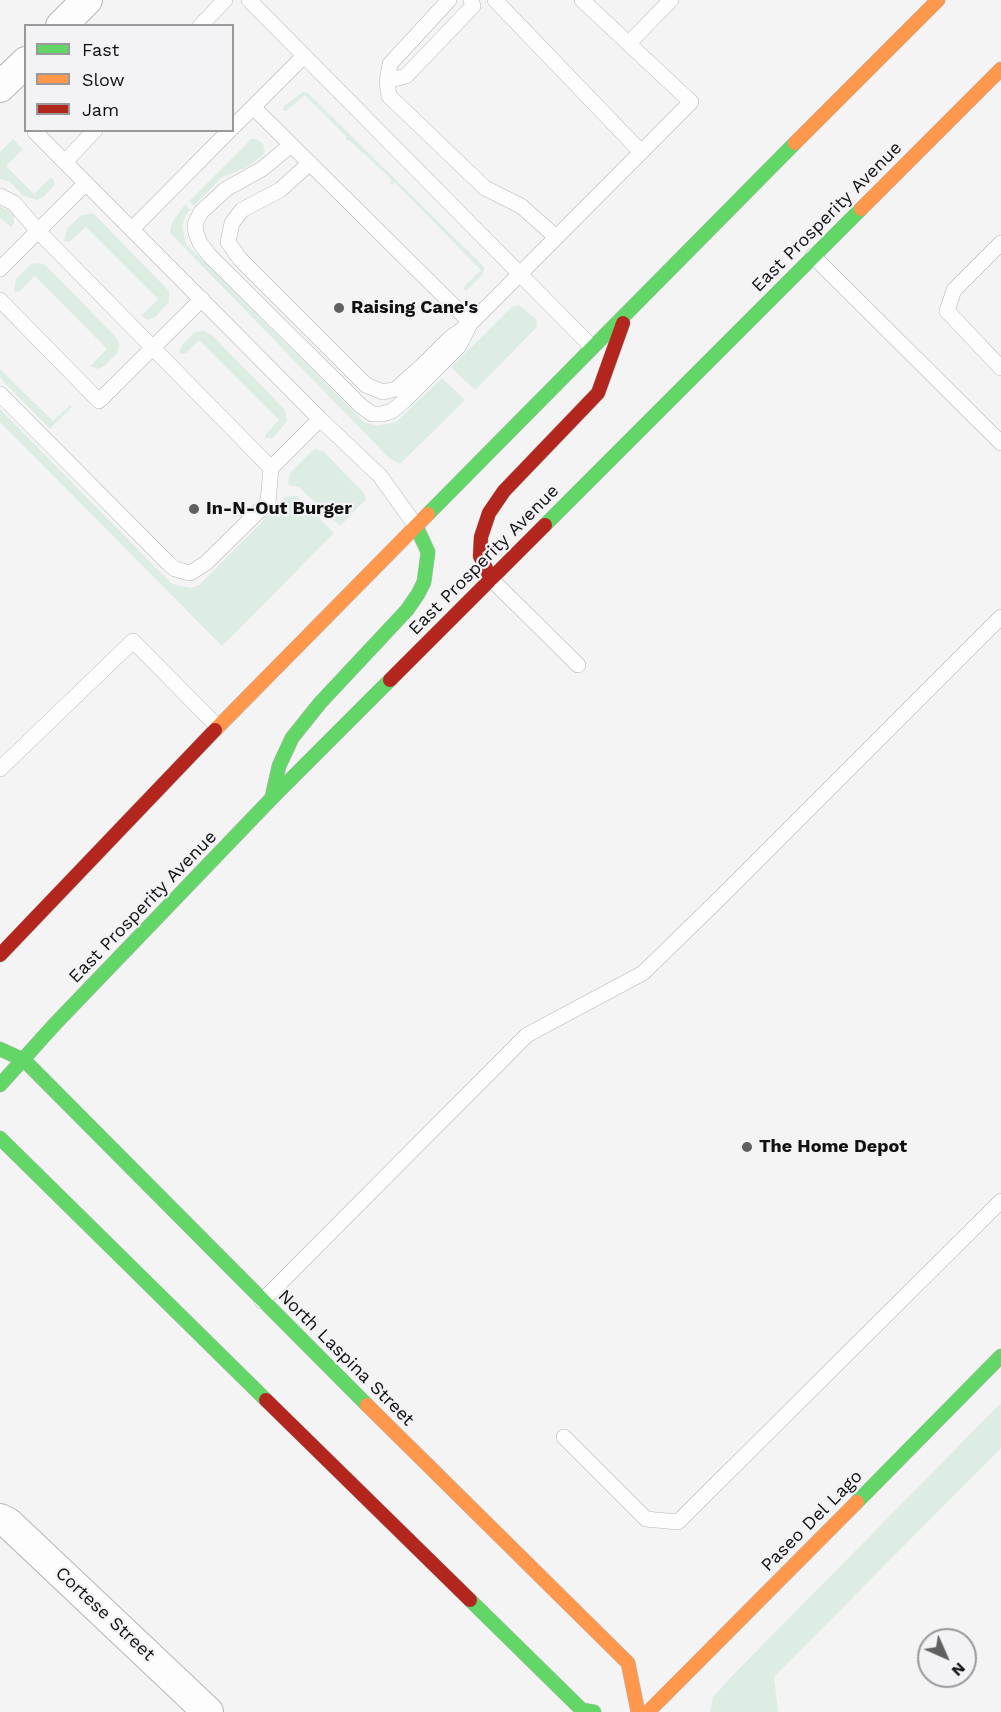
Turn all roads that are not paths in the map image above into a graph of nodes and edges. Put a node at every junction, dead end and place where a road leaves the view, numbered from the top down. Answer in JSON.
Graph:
{"nodes":[{"id":1,"x":87,"y":0,"type":"edge"},
{"id":2,"x":225,"y":0,"type":"edge"},
{"id":3,"x":249,"y":0,"type":"edge"},
{"id":4,"x":449,"y":0,"type":"edge"},
{"id":5,"x":471,"y":0,"type":"edge"},
{"id":6,"x":495,"y":0,"type":"edge"},
{"id":7,"x":582,"y":0,"type":"edge"},
{"id":8,"x":671,"y":0,"type":"edge"},
{"id":9,"x":938,"y":0,"type":"edge"},
{"id":10,"x":64,"y":24,"type":"edge"},
{"id":11,"x":202,"y":24,"type":"edge"},
{"id":12,"x":629,"y":43,"type":"junction"},
{"id":13,"x":304,"y":56,"type":"junction"},
{"id":14,"x":24,"y":64,"type":"edge"},
{"id":15,"x":1001,"y":69,"type":"edge"},
{"id":16,"x":387,"y":81,"type":"junction"},
{"id":17,"x":989,"y":81,"type":"junction"},
{"id":18,"x":0,"y":87,"type":"edge"},
{"id":19,"x":1001,"y":93,"type":"edge"},
{"id":20,"x":253,"y":107,"type":"junction"},
{"id":21,"x":234,"y":126,"type":"edge"},
{"id":22,"x":35,"y":132,"type":"edge"},
{"id":23,"x":93,"y":132,"type":"edge"},
{"id":24,"x":228,"y":132,"type":"edge"},
{"id":25,"x":291,"y":145,"type":"junction"},
{"id":26,"x":641,"y":152,"type":"junction"},
{"id":27,"x":64,"y":162,"type":"junction"},
{"id":28,"x":310,"y":163,"type":"junction"},
{"id":29,"x":86,"y":183,"type":"junction"},
{"id":30,"x":0,"y":196,"type":"edge"},
{"id":31,"x":132,"y":229,"type":"junction"},
{"id":32,"x":38,"y":231,"type":"junction"},
{"id":33,"x":556,"y":237,"type":"junction"},
{"id":34,"x":1001,"y":243,"type":"edge"},
{"id":35,"x":813,"y":256,"type":"junction"},
{"id":36,"x":0,"y":269,"type":"edge"},
{"id":37,"x":520,"y":274,"type":"junction"},
{"id":38,"x":202,"y":298,"type":"junction"},
{"id":39,"x":0,"y":300,"type":"edge"},
{"id":40,"x":626,"y":312,"type":"junction"},
{"id":41,"x":471,"y":323,"type":"junction"},
{"id":42,"x":153,"y":347,"type":"junction"},
{"id":43,"x":592,"y":347,"type":"junction"},
{"id":44,"x":1001,"y":368,"type":"edge"},
{"id":45,"x":0,"y":394,"type":"edge"},
{"id":46,"x":320,"y":419,"type":"junction"},
{"id":47,"x":1001,"y":443,"type":"edge"},
{"id":48,"x":271,"y":468,"type":"junction"},
{"id":49,"x":416,"y":526,"type":"junction"},
{"id":50,"x":491,"y":579,"type":"junction"},
{"id":51,"x":1001,"y":617,"type":"edge"},
{"id":52,"x":578,"y":665,"type":"dead end"},
{"id":53,"x":218,"y":727,"type":"junction"},
{"id":54,"x":0,"y":770,"type":"edge"},
{"id":55,"x":272,"y":798,"type":"junction"},
{"id":56,"x":0,"y":955,"type":"edge"},
{"id":57,"x":0,"y":1049,"type":"edge"},
{"id":58,"x":24,"y":1060,"type":"junction"},
{"id":59,"x":0,"y":1085,"type":"edge"},
{"id":60,"x":0,"y":1138,"type":"edge"},
{"id":61,"x":1001,"y":1201,"type":"edge"},
{"id":62,"x":262,"y":1301,"type":"junction"},
{"id":63,"x":1001,"y":1356,"type":"edge"},
{"id":64,"x":564,"y":1437,"type":"dead end"},
{"id":65,"x":0,"y":1519,"type":"edge"},
{"id":66,"x":208,"y":1712,"type":"edge"},
{"id":67,"x":594,"y":1712,"type":"edge"},
{"id":68,"x":638,"y":1712,"type":"edge"},
{"id":69,"x":648,"y":1712,"type":"edge"}],
"edges":[{"from":1,"to":10,"type":"street"},
{"from":2,"to":11,"type":"lane"},
{"from":3,"to":13,"type":"lane"},
{"from":4,"to":16,"type":"lane"},
{"from":5,"to":16,"type":"lane"},
{"from":6,"to":26,"type":"lane"},
{"from":7,"to":12,"type":"lane"},
{"from":8,"to":12,"type":"lane"},
{"from":9,"to":40,"type":"main road"},
{"from":12,"to":26,"type":"lane"},
{"from":13,"to":20,"type":"lane"},
{"from":13,"to":37,"type":"lane"},
{"from":14,"to":18,"type":"street"},
{"from":15,"to":17,"type":"main road","name":"East Prosperity Avenue"},
{"from":16,"to":33,"type":"lane"},
{"from":17,"to":19,"type":"lane"},
{"from":17,"to":35,"type":"main road","name":"East Prosperity Avenue"},
{"from":20,"to":21,"type":"lane"},
{"from":20,"to":25,"type":"lane"},
{"from":22,"to":27,"type":"lane"},
{"from":23,"to":27,"type":"lane"},
{"from":24,"to":31,"type":"lane"},
{"from":25,"to":28,"type":"lane"},
{"from":25,"to":41,"type":"lane"},
{"from":26,"to":33,"type":"lane"},
{"from":27,"to":29,"type":"lane"},
{"from":28,"to":41,"type":"lane"},
{"from":28,"to":41,"type":"lane"},
{"from":29,"to":31,"type":"lane"},
{"from":29,"to":32,"type":"lane"},
{"from":30,"to":32,"type":"lane"},
{"from":31,"to":38,"type":"lane"},
{"from":32,"to":36,"type":"lane"},
{"from":32,"to":42,"type":"lane"},
{"from":33,"to":37,"type":"lane"},
{"from":34,"to":44,"type":"lane"},
{"from":35,"to":47,"type":"lane"},
{"from":35,"to":50,"type":"main road","name":"East Prosperity Avenue"},
{"from":37,"to":41,"type":"lane"},
{"from":37,"to":43,"type":"lane"},
{"from":38,"to":42,"type":"lane"},
{"from":38,"to":46,"type":"lane"},
{"from":39,"to":42,"type":"lane"},
{"from":40,"to":43,"type":"main road"},
{"from":40,"to":50,"type":"main road"},
{"from":42,"to":48,"type":"lane"},
{"from":43,"to":49,"type":"main road"},
{"from":45,"to":48,"type":"lane"},
{"from":46,"to":48,"type":"lane"},
{"from":46,"to":49,"type":"lane"},
{"from":49,"to":53,"type":"main road"},
{"from":49,"to":55,"type":"main road"},
{"from":50,"to":52,"type":"lane"},
{"from":50,"to":55,"type":"main road","name":"East Prosperity Avenue"},
{"from":51,"to":62,"type":"lane"},
{"from":53,"to":54,"type":"lane"},
{"from":53,"to":56,"type":"main road"},
{"from":55,"to":58,"type":"main road","name":"East Prosperity Avenue"},
{"from":57,"to":58,"type":"main road","name":"North Laspina Street"},
{"from":58,"to":59,"type":"main road","name":"East Prosperity Avenue"},
{"from":58,"to":62,"type":"main road","name":"North Laspina Street"},
{"from":60,"to":67,"type":"main road"},
{"from":61,"to":64,"type":"lane"},
{"from":62,"to":68,"type":"main road","name":"North Laspina Street"},
{"from":63,"to":69,"type":"main road","name":"Paseo Del Lago"},
{"from":65,"to":66,"type":"street","name":"Cortese Street"}]}
